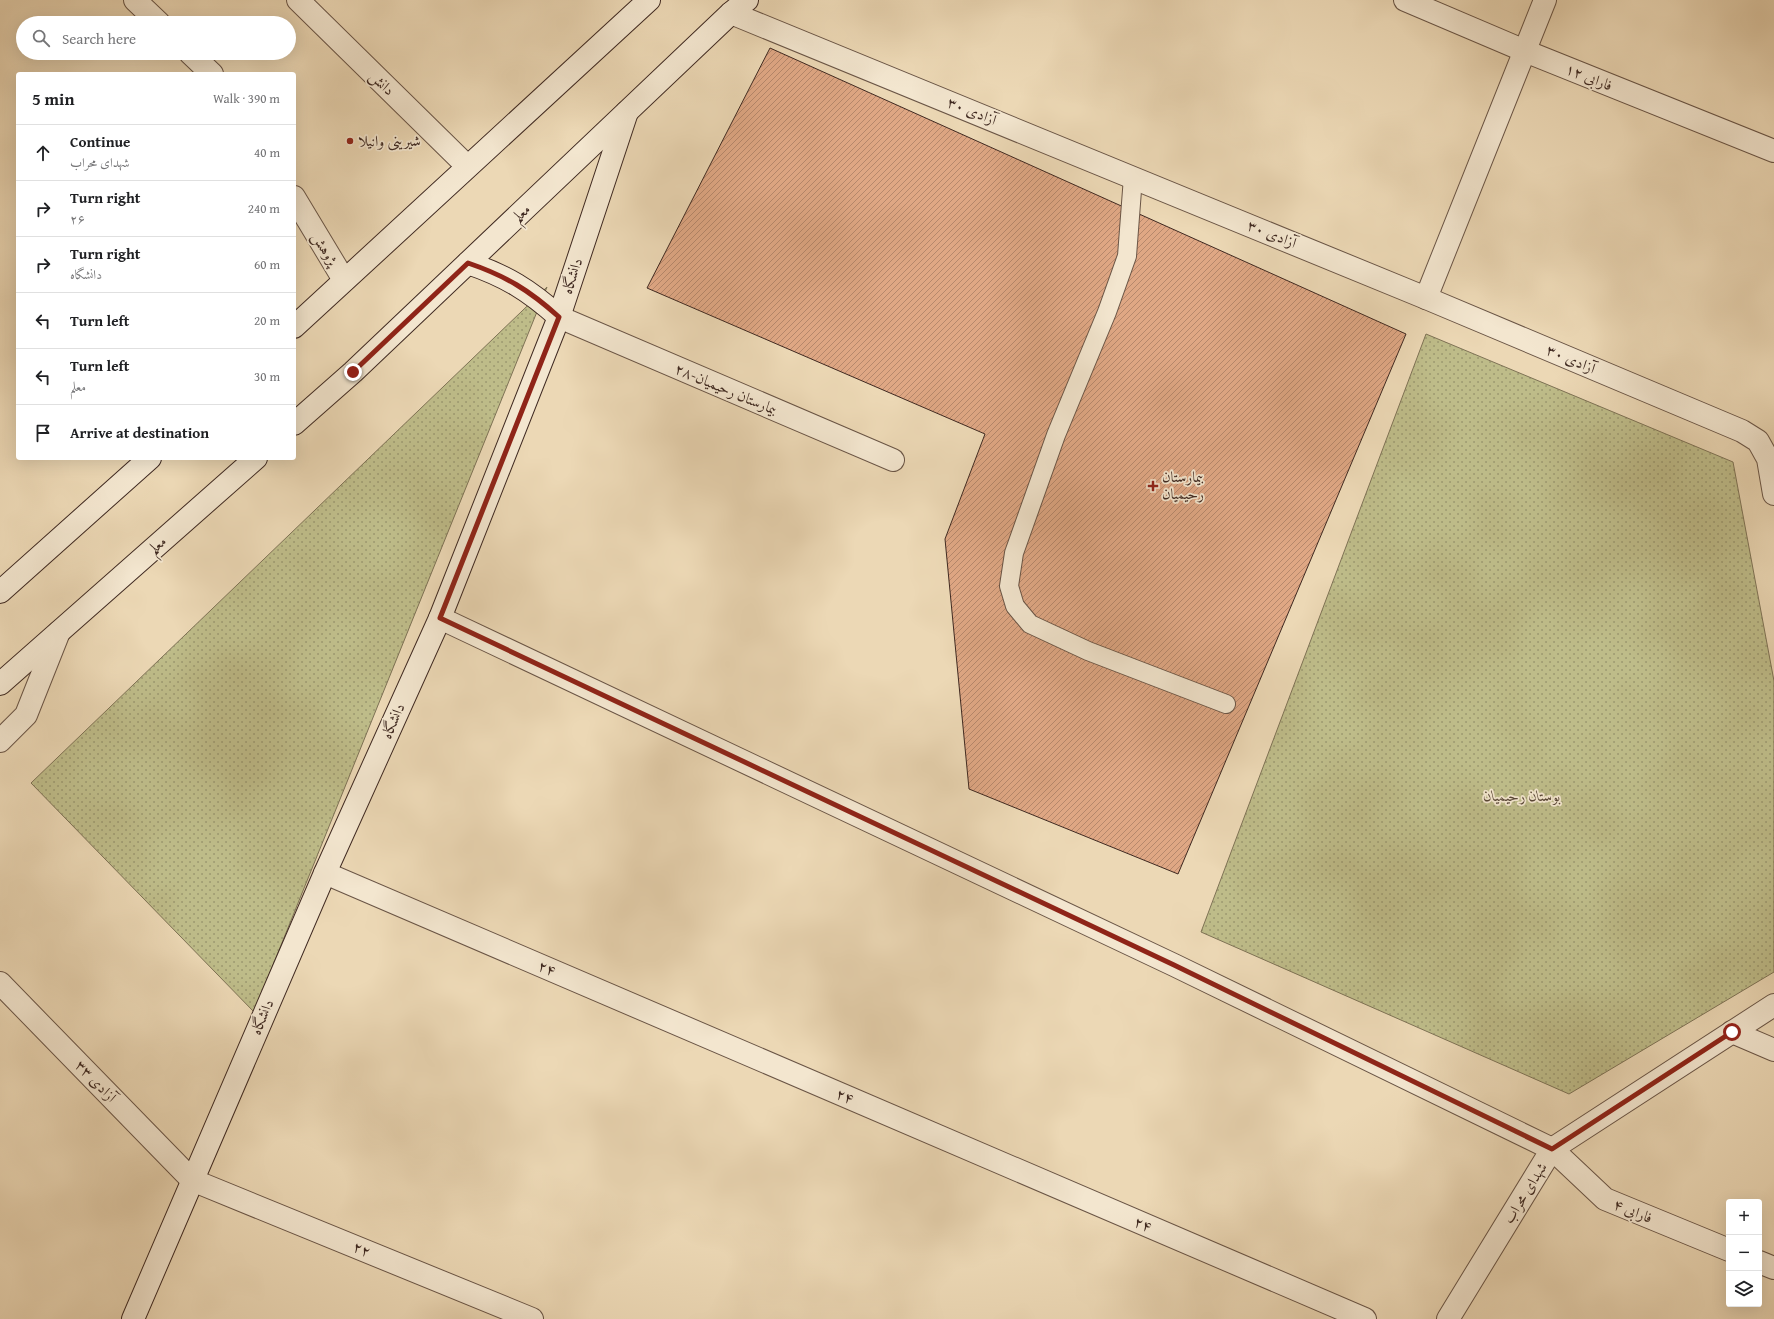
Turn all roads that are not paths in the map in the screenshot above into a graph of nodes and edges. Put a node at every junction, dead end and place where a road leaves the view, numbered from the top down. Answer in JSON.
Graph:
{"nodes":[{"id":1,"x":136,"y":0,"type":"edge"},
{"id":2,"x":298,"y":0,"type":"edge"},
{"id":3,"x":1405,"y":0,"type":"edge"},
{"id":4,"x":1545,"y":0,"type":"edge"},
{"id":5,"x":640,"y":3,"type":"edge"},
{"id":6,"x":739,"y":6,"type":"edge"},
{"id":7,"x":152,"y":16,"type":"edge"},
{"id":8,"x":1525,"y":51,"type":"junction"},
{"id":9,"x":197,"y":60,"type":"edge"},
{"id":10,"x":210,"y":72,"type":"edge"},
{"id":11,"x":627,"y":112,"type":"junction"},
{"id":12,"x":1774,"y":151,"type":"edge"},
{"id":13,"x":467,"y":166,"type":"junction"},
{"id":14,"x":1133,"y":177,"type":"junction"},
{"id":15,"x":296,"y":200,"type":"edge"},
{"id":16,"x":468,"y":263,"type":"junction"},
{"id":17,"x":344,"y":280,"type":"junction"},
{"id":18,"x":1426,"y":298,"type":"junction"},
{"id":19,"x":559,"y":317,"type":"junction"},
{"id":20,"x":296,"y":325,"type":"edge"},
{"id":21,"x":296,"y":422,"type":"edge"},
{"id":22,"x":148,"y":460,"type":"edge"},
{"id":23,"x":254,"y":460,"type":"edge"},
{"id":24,"x":893,"y":460,"type":"dead end"},
{"id":25,"x":1774,"y":494,"type":"edge"},
{"id":26,"x":0,"y":592,"type":"edge"},
{"id":27,"x":440,"y":618,"type":"junction"},
{"id":28,"x":59,"y":632,"type":"junction"},
{"id":29,"x":0,"y":684,"type":"edge"},
{"id":30,"x":1226,"y":704,"type":"dead end"},
{"id":31,"x":0,"y":741,"type":"edge"},
{"id":32,"x":325,"y":873,"type":"junction"},
{"id":33,"x":0,"y":983,"type":"edge"},
{"id":34,"x":1774,"y":1005,"type":"edge"},
{"id":35,"x":1732,"y":1032,"type":"junction"},
{"id":36,"x":1774,"y":1050,"type":"edge"},
{"id":37,"x":1552,"y":1149,"type":"junction"},
{"id":38,"x":192,"y":1180,"type":"junction"},
{"id":39,"x":1726,"y":1249,"type":"edge"},
{"id":40,"x":1762,"y":1263,"type":"edge"},
{"id":41,"x":1774,"y":1268,"type":"edge"},
{"id":42,"x":133,"y":1319,"type":"edge"},
{"id":43,"x":532,"y":1319,"type":"edge"},
{"id":44,"x":1366,"y":1319,"type":"edge"},
{"id":45,"x":1448,"y":1319,"type":"edge"}],
"edges":[{"from":1,"to":7,"type":"street"},
{"from":2,"to":13,"type":"street","name":"دانش"},
{"from":3,"to":8,"type":"street","name":"فارابی ۱۲"},
{"from":4,"to":8,"type":"street"},
{"from":5,"to":13,"type":"street"},
{"from":6,"to":11,"type":"street","name":"معلم"},
{"from":6,"to":14,"type":"street","name":"آزادی ۳۰"},
{"from":8,"to":12,"type":"street","name":"فارابی ۱۲"},
{"from":8,"to":18,"type":"street"},
{"from":9,"to":10,"type":"street"},
{"from":11,"to":16,"type":"street","name":"معلم"},
{"from":11,"to":19,"type":"street","name":"دانشگاه"},
{"from":13,"to":17,"type":"street"},
{"from":14,"to":18,"type":"street","name":"آزادی ۳۰"},
{"from":14,"to":30,"type":"lane"},
{"from":15,"to":17,"type":"street","name":"پژوهش"},
{"from":16,"to":19,"type":"street"},
{"from":16,"to":21,"type":"street","name":"معلم"},
{"from":17,"to":20,"type":"street"},
{"from":18,"to":25,"type":"street","name":"آزادی ۳۰"},
{"from":19,"to":24,"type":"street","name":"۲۸-بیمارستان رحیمیان"},
{"from":19,"to":27,"type":"street","name":"دانشگاه"},
{"from":22,"to":26,"type":"street"},
{"from":23,"to":28,"type":"street","name":"معلم"},
{"from":27,"to":32,"type":"street","name":"دانشگاه"},
{"from":27,"to":37,"type":"street","name":"فارابی ۴"},
{"from":28,"to":29,"type":"street","name":"معلم"},
{"from":28,"to":31,"type":"street","name":"معلم"},
{"from":32,"to":38,"type":"street","name":"دانشگاه"},
{"from":32,"to":44,"type":"street","name":"۲۴"},
{"from":33,"to":38,"type":"street","name":"آزادی ۳۳"},
{"from":34,"to":35,"type":"street","name":"شهدای محراب"},
{"from":35,"to":36,"type":"street"},
{"from":35,"to":37,"type":"street","name":"شهدای محراب"},
{"from":37,"to":39,"type":"street","name":"فارابی ۴"},
{"from":37,"to":45,"type":"street","name":"شهدای محراب"},
{"from":38,"to":42,"type":"street","name":"دانشگاه"},
{"from":38,"to":43,"type":"street","name":"۲۲"},
{"from":40,"to":41,"type":"street"}]}
